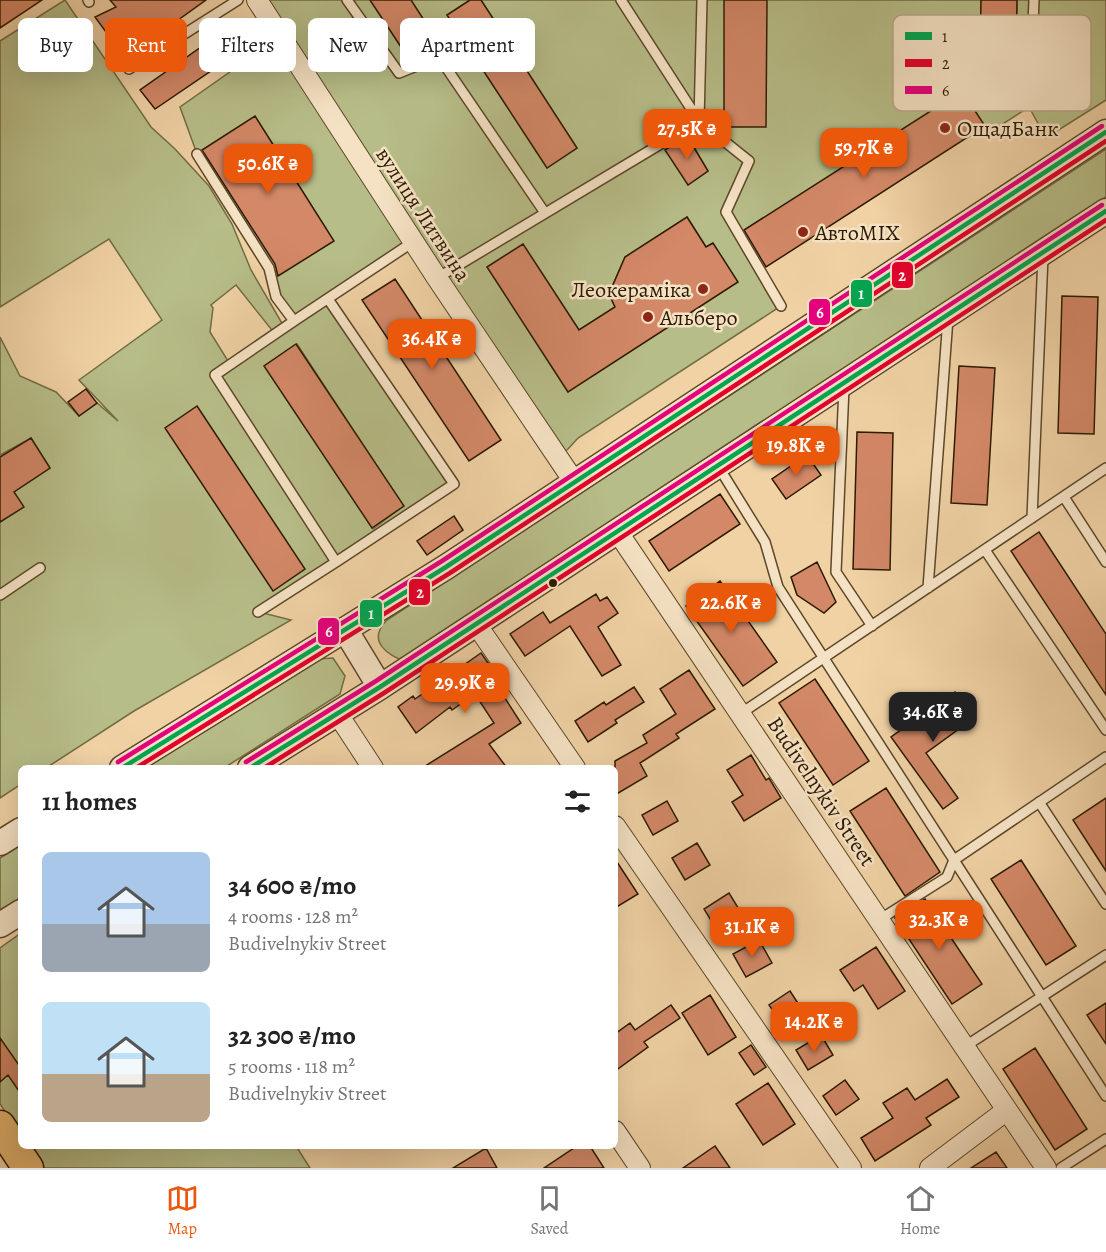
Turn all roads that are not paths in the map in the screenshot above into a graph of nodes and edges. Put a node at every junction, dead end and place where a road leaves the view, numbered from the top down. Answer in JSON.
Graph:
{"nodes":[{"id":1,"x":238,"y":0,"type":"edge"},
{"id":2,"x":257,"y":0,"type":"edge"},
{"id":3,"x":347,"y":0,"type":"edge"},
{"id":4,"x":621,"y":0,"type":"edge"},
{"id":5,"x":702,"y":0,"type":"edge"},
{"id":6,"x":1034,"y":0,"type":"edge"},
{"id":7,"x":1033,"y":15,"type":"edge"},
{"id":8,"x":187,"y":32,"type":"edge"},
{"id":9,"x":699,"y":122,"type":"junction"},
{"id":10,"x":1106,"y":132,"type":"edge"},
{"id":11,"x":196,"y":154,"type":"dead end"},
{"id":12,"x":1106,"y":212,"type":"edge"},
{"id":13,"x":545,"y":213,"type":"junction"},
{"id":14,"x":413,"y":242,"type":"junction"},
{"id":15,"x":1044,"y":252,"type":"junction"},
{"id":16,"x":436,"y":278,"type":"junction"},
{"id":17,"x":328,"y":299,"type":"junction"},
{"id":18,"x":781,"y":306,"type":"dead end"},
{"id":19,"x":949,"y":315,"type":"junction"},
{"id":20,"x":294,"y":321,"type":"junction"},
{"id":21,"x":844,"y":382,"type":"junction"},
{"id":22,"x":718,"y":466,"type":"junction"},
{"id":23,"x":1106,"y":468,"type":"edge"},
{"id":24,"x":575,"y":483,"type":"junction"},
{"id":25,"x":1064,"y":497,"type":"junction"},
{"id":26,"x":1032,"y":518,"type":"junction"},
{"id":27,"x":617,"y":531,"type":"junction"},
{"id":28,"x":985,"y":550,"type":"junction"},
{"id":29,"x":336,"y":562,"type":"junction"},
{"id":30,"x":1106,"y":562,"type":"edge"},
{"id":31,"x":40,"y":568,"type":"dead end"},
{"id":32,"x":928,"y":588,"type":"junction"},
{"id":33,"x":0,"y":595,"type":"edge"},
{"id":34,"x":258,"y":612,"type":"dead end"},
{"id":35,"x":476,"y":624,"type":"junction"},
{"id":36,"x":872,"y":626,"type":"junction"},
{"id":37,"x":346,"y":631,"type":"junction"},
{"id":38,"x":824,"y":658,"type":"junction"},
{"id":39,"x":380,"y":687,"type":"junction"},
{"id":40,"x":337,"y":713,"type":"junction"},
{"id":41,"x":740,"y":714,"type":"junction"},
{"id":42,"x":1106,"y":730,"type":"edge"},
{"id":43,"x":1106,"y":757,"type":"edge"},
{"id":44,"x":127,"y":765,"type":"edge"},
{"id":45,"x":255,"y":765,"type":"edge"},
{"id":46,"x":371,"y":765,"type":"edge"},
{"id":47,"x":573,"y":765,"type":"edge"},
{"id":48,"x":1039,"y":802,"type":"junction"},
{"id":49,"x":618,"y":830,"type":"edge"},
{"id":50,"x":18,"y":832,"type":"edge"},
{"id":51,"x":0,"y":843,"type":"edge"},
{"id":52,"x":954,"y":860,"type":"junction"},
{"id":53,"x":1106,"y":904,"type":"edge"},
{"id":54,"x":18,"y":914,"type":"edge"},
{"id":55,"x":879,"y":920,"type":"junction"},
{"id":56,"x":0,"y":925,"type":"edge"},
{"id":57,"x":1106,"y":955,"type":"edge"},
{"id":58,"x":1042,"y":997,"type":"junction"},
{"id":59,"x":964,"y":1047,"type":"junction"},
{"id":60,"x":1106,"y":1096,"type":"edge"},
{"id":61,"x":1007,"y":1110,"type":"junction"},
{"id":62,"x":0,"y":1126,"type":"edge"},
{"id":63,"x":618,"y":1135,"type":"edge"},
{"id":64,"x":1106,"y":1139,"type":"edge"},
{"id":65,"x":28,"y":1168,"type":"edge"},
{"id":66,"x":640,"y":1168,"type":"edge"},
{"id":67,"x":851,"y":1168,"type":"edge"},
{"id":68,"x":930,"y":1168,"type":"edge"},
{"id":69,"x":1046,"y":1168,"type":"edge"},
{"id":70,"x":1061,"y":1168,"type":"edge"}],
"edges":[{"from":1,"to":8,"type":"lane"},
{"from":2,"to":14,"type":"street","name":"вулиця Литвина"},
{"from":3,"to":13,"type":"lane"},
{"from":4,"to":9,"type":"lane"},
{"from":5,"to":9,"type":"lane"},
{"from":6,"to":7,"type":"lane"},
{"from":9,"to":13,"type":"lane"},
{"from":9,"to":18,"type":"lane"},
{"from":10,"to":24,"type":"street"},
{"from":11,"to":20,"type":"lane"},
{"from":12,"to":15,"type":"street"},
{"from":13,"to":16,"type":"lane"},
{"from":14,"to":16,"type":"street","name":"вулиця Литвина"},
{"from":14,"to":17,"type":"lane"},
{"from":15,"to":19,"type":"street"},
{"from":15,"to":26,"type":"lane"},
{"from":16,"to":24,"type":"street","name":"вулиця Литвина"},
{"from":17,"to":20,"type":"lane"},
{"from":17,"to":29,"type":"lane"},
{"from":19,"to":21,"type":"street"},
{"from":19,"to":32,"type":"lane"},
{"from":20,"to":29,"type":"lane"},
{"from":21,"to":22,"type":"street"},
{"from":21,"to":36,"type":"lane"},
{"from":22,"to":27,"type":"street"},
{"from":22,"to":38,"type":"lane"},
{"from":23,"to":25,"type":"lane"},
{"from":24,"to":37,"type":"street"},
{"from":25,"to":26,"type":"lane"},
{"from":25,"to":30,"type":"lane"},
{"from":26,"to":28,"type":"lane"},
{"from":27,"to":35,"type":"street"},
{"from":27,"to":41,"type":"street","name":"Budivelnykiv Street"},
{"from":28,"to":32,"type":"lane"},
{"from":28,"to":42,"type":"lane"},
{"from":29,"to":34,"type":"lane"},
{"from":31,"to":33,"type":"lane"},
{"from":32,"to":36,"type":"lane"},
{"from":35,"to":39,"type":"street"},
{"from":35,"to":47,"type":"street"},
{"from":36,"to":38,"type":"lane"},
{"from":37,"to":39,"type":"street"},
{"from":37,"to":44,"type":"street"},
{"from":38,"to":41,"type":"lane"},
{"from":38,"to":52,"type":"lane"},
{"from":39,"to":40,"type":"street"},
{"from":40,"to":45,"type":"street"},
{"from":40,"to":46,"type":"street"},
{"from":41,"to":55,"type":"street","name":"Budivelnykiv Street"},
{"from":43,"to":48,"type":"lane"},
{"from":48,"to":52,"type":"lane"},
{"from":48,"to":53,"type":"lane"},
{"from":49,"to":67,"type":"street"},
{"from":50,"to":51,"type":"street"},
{"from":52,"to":55,"type":"lane"},
{"from":52,"to":58,"type":"lane"},
{"from":54,"to":56,"type":"street"},
{"from":55,"to":59,"type":"street","name":"Budivelnykiv Street"},
{"from":57,"to":58,"type":"lane"},
{"from":58,"to":59,"type":"lane"},
{"from":58,"to":60,"type":"lane"},
{"from":59,"to":61,"type":"street","name":"Budivelnykiv Street"},
{"from":61,"to":68,"type":"street"},
{"from":61,"to":69,"type":"street","name":"Budivelnykiv Street"},
{"from":62,"to":65,"type":"main road"},
{"from":63,"to":66,"type":"street"},
{"from":64,"to":70,"type":"lane"}]}
